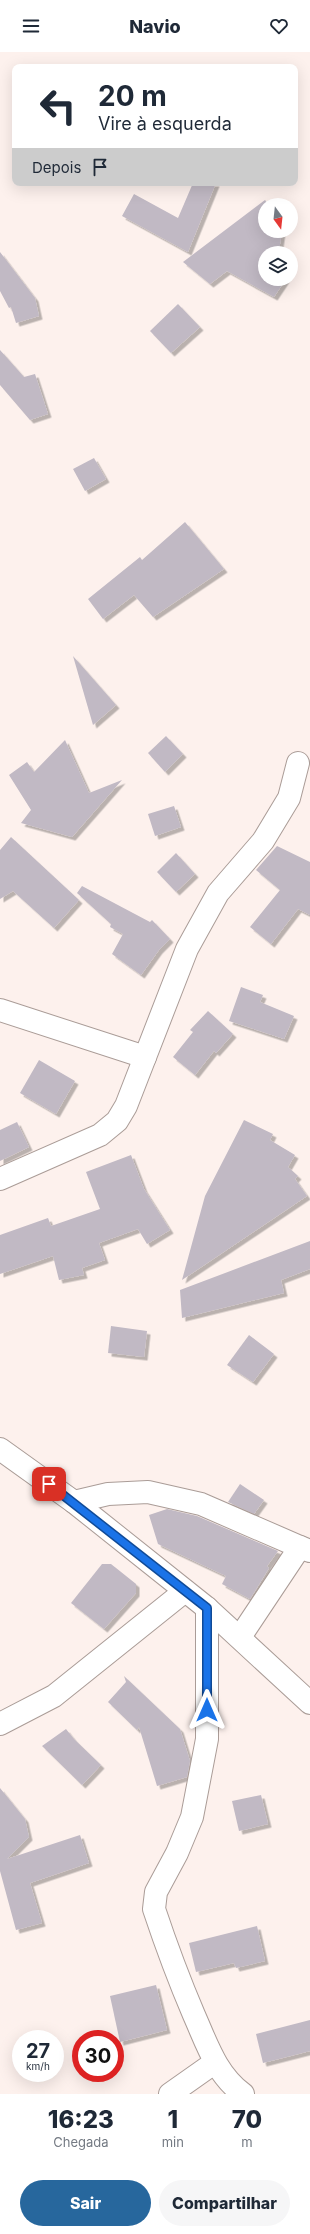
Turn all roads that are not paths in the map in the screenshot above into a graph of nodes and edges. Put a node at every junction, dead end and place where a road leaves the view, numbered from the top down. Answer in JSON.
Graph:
{"nodes":[{"id":1,"x":298,"y":763,"type":"dead end"},
{"id":2,"x":0,"y":1010,"type":"edge"},
{"id":3,"x":146,"y":1057,"type":"junction"},
{"id":4,"x":0,"y":1179,"type":"edge"},
{"id":5,"x":0,"y":1449,"type":"edge"},
{"id":6,"x":74,"y":1502,"type":"junction"},
{"id":7,"x":305,"y":1549,"type":"edge"},
{"id":8,"x":184,"y":1591,"type":"junction"},
{"id":9,"x":207,"y":1608,"type":"junction"},
{"id":10,"x":240,"y":1637,"type":"junction"},
{"id":11,"x":310,"y":1703,"type":"edge"},
{"id":12,"x":0,"y":1724,"type":"edge"},
{"id":13,"x":214,"y":2063,"type":"junction"},
{"id":14,"x":170,"y":2094,"type":"edge"},
{"id":15,"x":243,"y":2094,"type":"edge"}],
"edges":[{"from":1,"to":3,"type":"street"},
{"from":2,"to":3,"type":"street"},
{"from":3,"to":4,"type":"street"},
{"from":5,"to":6,"type":"street"},
{"from":6,"to":7,"type":"street"},
{"from":6,"to":8,"type":"street"},
{"from":7,"to":10,"type":"street"},
{"from":8,"to":9,"type":"street"},
{"from":8,"to":12,"type":"street"},
{"from":9,"to":10,"type":"street"},
{"from":9,"to":13,"type":"street"},
{"from":10,"to":11,"type":"street"},
{"from":13,"to":14,"type":"street"},
{"from":13,"to":15,"type":"street"}]}
